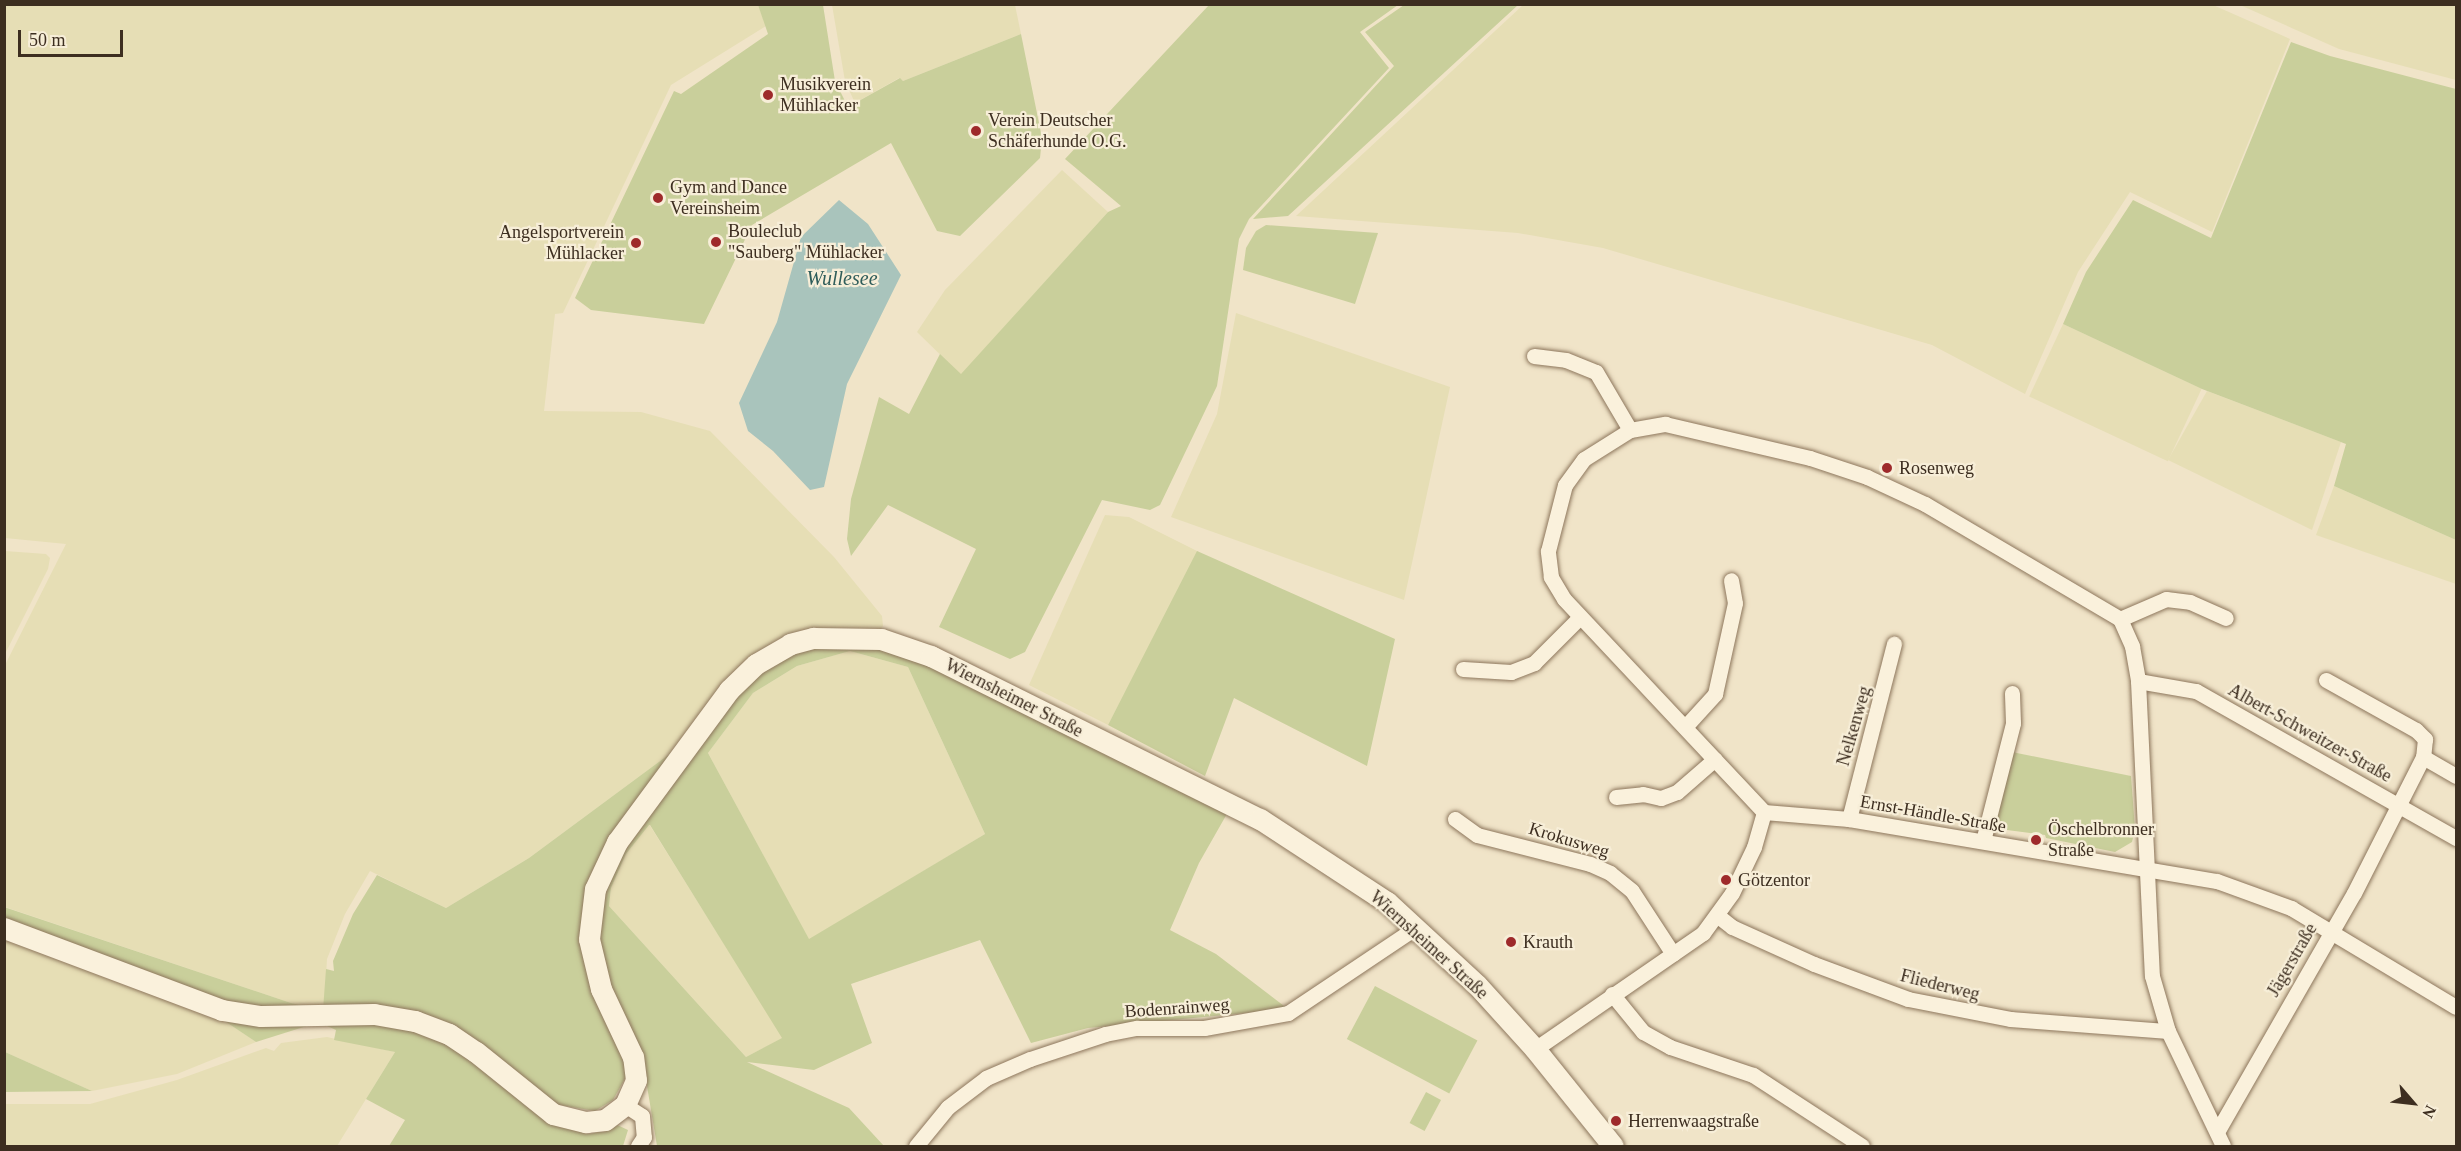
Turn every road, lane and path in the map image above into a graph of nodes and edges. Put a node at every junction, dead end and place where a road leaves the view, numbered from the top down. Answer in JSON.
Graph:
{"nodes":[{"id":1,"x":1534,"y":356,"type":"dead end"},
{"id":2,"x":1630,"y":430,"type":"junction"},
{"id":3,"x":1731,"y":580,"type":"dead end"},
{"id":4,"x":1580,"y":617,"type":"junction"},
{"id":5,"x":2226,"y":618,"type":"dead end"},
{"id":6,"x":2120,"y":619,"type":"junction"},
{"id":7,"x":1894,"y":644,"type":"dead end"},
{"id":8,"x":1463,"y":669,"type":"dead end"},
{"id":9,"x":2326,"y":680,"type":"dead end"},
{"id":10,"x":2138,"y":681,"type":"junction"},
{"id":11,"x":2012,"y":693,"type":"dead end"},
{"id":12,"x":1685,"y":727,"type":"junction"},
{"id":13,"x":2423,"y":757,"type":"junction"},
{"id":14,"x":1715,"y":759,"type":"junction"},
{"id":15,"x":2457,"y":776,"type":"edge"},
{"id":16,"x":1616,"y":797,"type":"dead end"},
{"id":17,"x":2400,"y":806,"type":"junction"},
{"id":18,"x":1764,"y":812,"type":"junction"},
{"id":19,"x":1455,"y":819,"type":"dead end"},
{"id":20,"x":1850,"y":819,"type":"junction"},
{"id":21,"x":2457,"y":838,"type":"edge"},
{"id":22,"x":1983,"y":841,"type":"junction"},
{"id":23,"x":2147,"y":871,"type":"junction"},
{"id":24,"x":1718,"y":916,"type":"junction"},
{"id":25,"x":4,"y":928,"type":"edge"},
{"id":26,"x":1415,"y":928,"type":"junction"},
{"id":27,"x":2331,"y":930,"type":"junction"},
{"id":28,"x":1673,"y":954,"type":"junction"},
{"id":29,"x":1612,"y":994,"type":"junction"},
{"id":30,"x":2457,"y":1007,"type":"edge"},
{"id":31,"x":2168,"y":1030,"type":"junction"},
{"id":32,"x":1535,"y":1049,"type":"junction"},
{"id":33,"x":625,"y":1105,"type":"junction"},
{"id":34,"x":2220,"y":1139,"type":"edge"},
{"id":35,"x":638,"y":1146,"type":"edge"},
{"id":36,"x":916,"y":1146,"type":"edge"},
{"id":37,"x":1613,"y":1146,"type":"edge"},
{"id":38,"x":1862,"y":1146,"type":"edge"}],
"edges":[{"from":1,"to":2,"type":"street"},
{"from":2,"to":4,"type":"street"},
{"from":2,"to":6,"type":"street"},
{"from":3,"to":12,"type":"street"},
{"from":4,"to":8,"type":"street"},
{"from":4,"to":12,"type":"street"},
{"from":5,"to":6,"type":"street"},
{"from":6,"to":10,"type":"street"},
{"from":7,"to":20,"type":"street","name":"Nelkenweg"},
{"from":9,"to":13,"type":"street"},
{"from":10,"to":17,"type":"street","name":"Albert-Schweitzer-Straße"},
{"from":10,"to":23,"type":"street"},
{"from":11,"to":22,"type":"street"},
{"from":12,"to":14,"type":"street"},
{"from":13,"to":15,"type":"street"},
{"from":13,"to":17,"type":"street","name":"Jägerstraße"},
{"from":14,"to":16,"type":"street"},
{"from":14,"to":18,"type":"street"},
{"from":17,"to":21,"type":"street","name":"Albert-Schweitzer-Straße"},
{"from":17,"to":27,"type":"street","name":"Jägerstraße"},
{"from":18,"to":20,"type":"street","name":"Ernst-Händle-Straße"},
{"from":18,"to":24,"type":"street"},
{"from":19,"to":28,"type":"street","name":"Krokusweg"},
{"from":20,"to":22,"type":"street","name":"Ernst-Händle-Straße"},
{"from":22,"to":23,"type":"street","name":"Ernst-Händle-Straße"},
{"from":23,"to":27,"type":"street","name":"Ernst-Händle-Straße"},
{"from":23,"to":31,"type":"street"},
{"from":24,"to":28,"type":"street"},
{"from":24,"to":31,"type":"street","name":"Fliederweg"},
{"from":25,"to":33,"type":"main road"},
{"from":26,"to":32,"type":"main road","name":"Wiernsheimer Straße"},
{"from":26,"to":33,"type":"main road","name":"Wiernsheimer Straße"},
{"from":26,"to":36,"type":"street","name":"Bodenrainweg"},
{"from":27,"to":30,"type":"street","name":"Ernst-Händle-Straße"},
{"from":27,"to":34,"type":"street","name":"Jägerstraße"},
{"from":28,"to":29,"type":"street"},
{"from":29,"to":32,"type":"street"},
{"from":29,"to":38,"type":"street"},
{"from":31,"to":34,"type":"street"},
{"from":32,"to":37,"type":"main road","name":"Wiernsheimer Straße"},
{"from":33,"to":35,"type":"street"}]}
